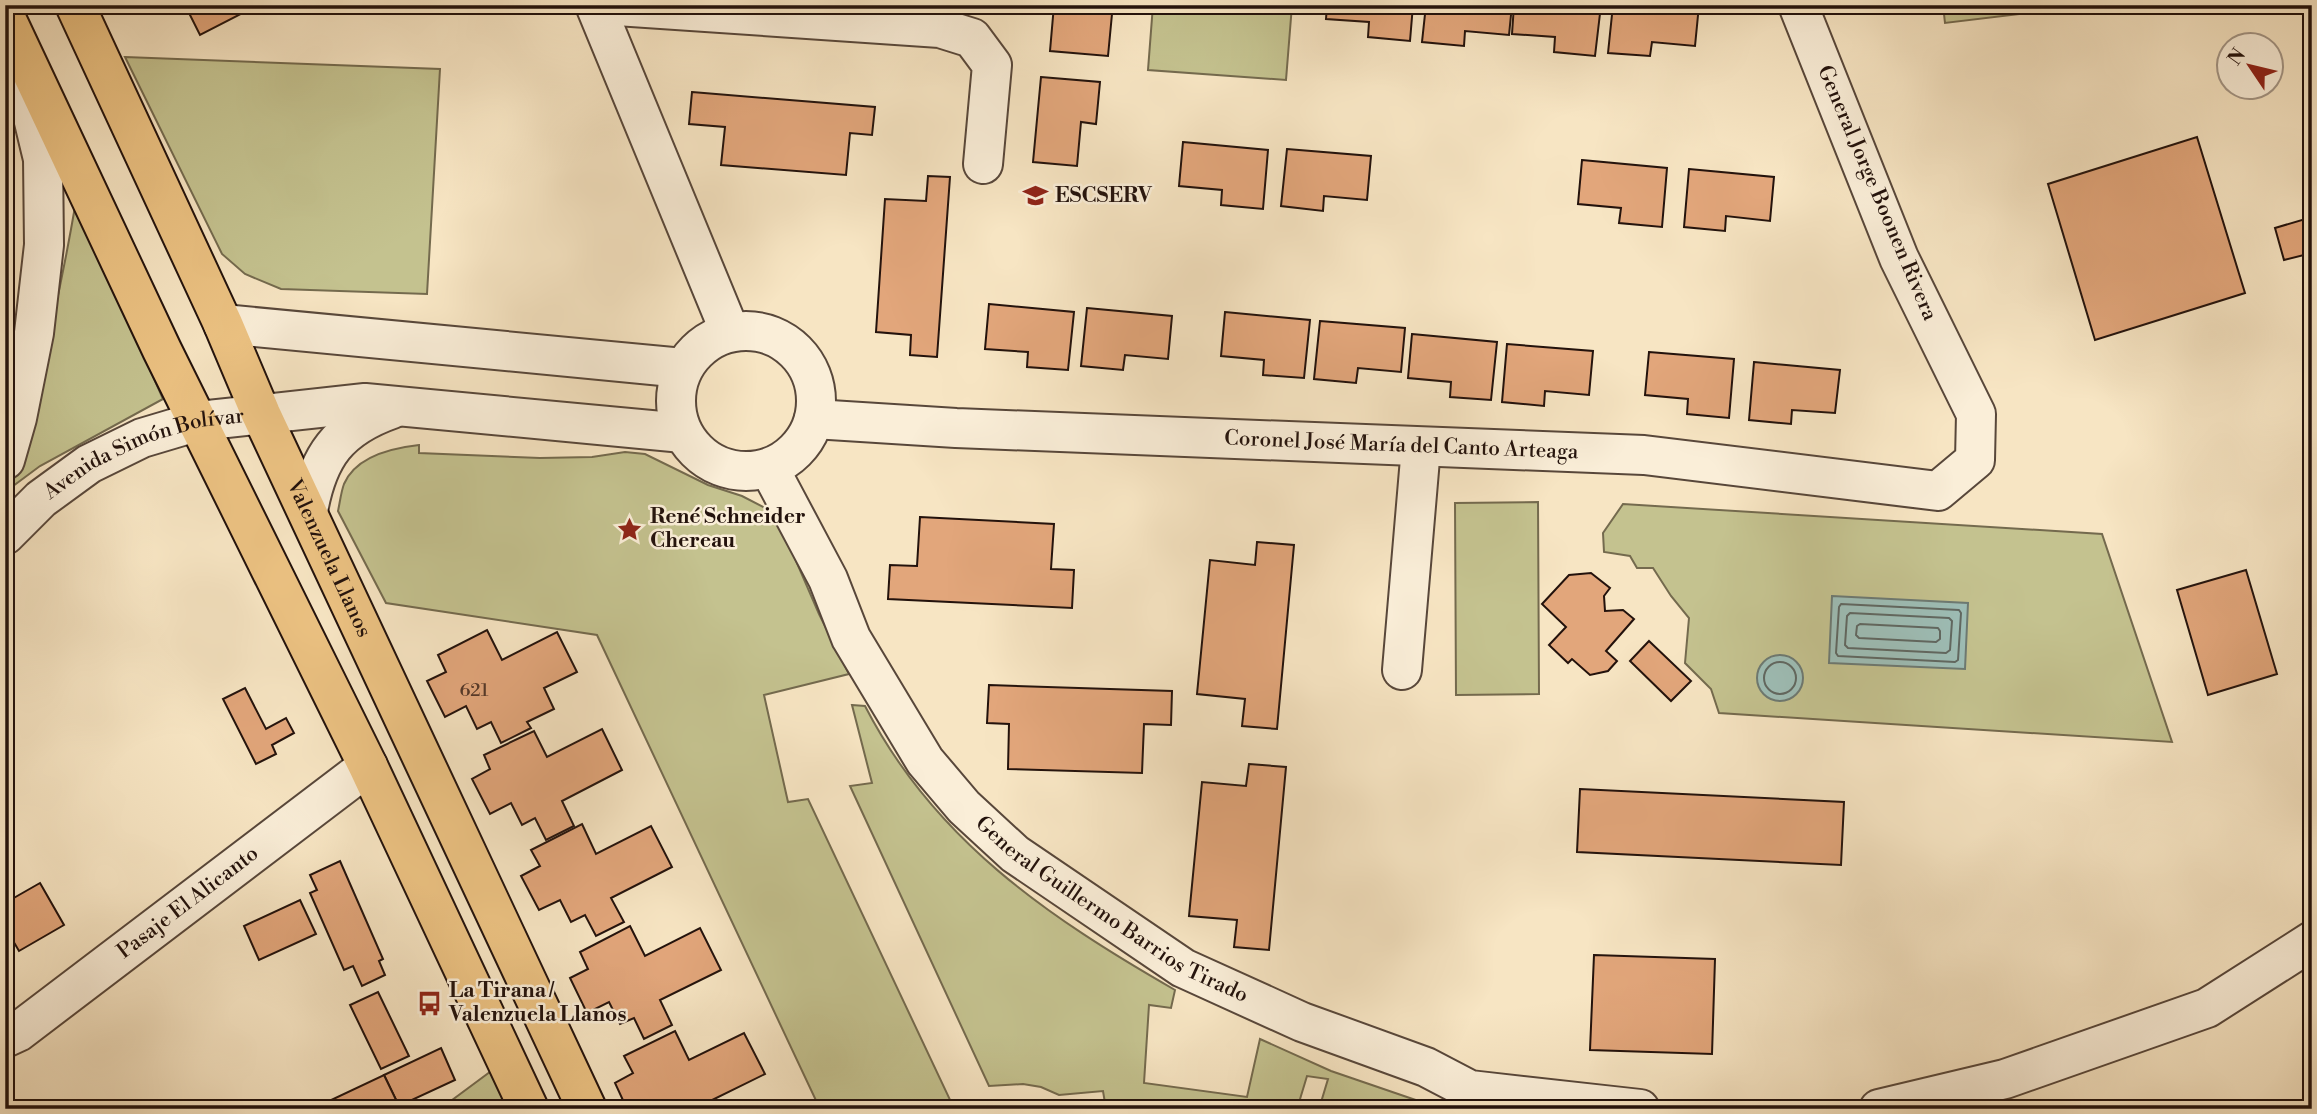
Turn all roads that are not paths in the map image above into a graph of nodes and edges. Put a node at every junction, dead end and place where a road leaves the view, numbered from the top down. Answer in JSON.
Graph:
{"nodes":[{"id":1,"x":75,"y":5,"type":"edge"},
{"id":2,"x":595,"y":5,"type":"edge"},
{"id":3,"x":602,"y":5,"type":"edge"},
{"id":4,"x":1798,"y":5,"type":"edge"},
{"id":5,"x":5,"y":16,"type":"edge"},
{"id":6,"x":5,"y":23,"type":"edge"},
{"id":7,"x":983,"y":164,"type":"dead end"},
{"id":8,"x":223,"y":324,"type":"junction"},
{"id":9,"x":20,"y":332,"type":"edge"},
{"id":10,"x":730,"y":332,"type":"junction"},
{"id":11,"x":683,"y":368,"type":"junction"},
{"id":12,"x":399,"y":406,"type":"junction"},
{"id":13,"x":261,"y":414,"type":"junction"},
{"id":14,"x":814,"y":419,"type":"junction"},
{"id":15,"x":199,"y":421,"type":"junction"},
{"id":16,"x":683,"y":433,"type":"junction"},
{"id":17,"x":1421,"y":447,"type":"junction"},
{"id":18,"x":5,"y":460,"type":"edge"},
{"id":19,"x":1975,"y":460,"type":"joint"},
{"id":20,"x":769,"y":468,"type":"junction"},
{"id":21,"x":308,"y":511,"type":"junction"},
{"id":22,"x":5,"y":535,"type":"edge"},
{"id":23,"x":1402,"y":670,"type":"dead end"},
{"id":24,"x":368,"y":766,"type":"junction"},
{"id":25,"x":2312,"y":941,"type":"edge"},
{"id":26,"x":5,"y":1038,"type":"edge"},
{"id":27,"x":1474,"y":1099,"type":"edge"},
{"id":28,"x":529,"y":1109,"type":"edge"},
{"id":29,"x":587,"y":1109,"type":"edge"},
{"id":30,"x":1640,"y":1109,"type":"edge"},
{"id":31,"x":1879,"y":1109,"type":"edge"}],
"edges":[{"from":1,"to":8,"type":"main road","name":"Valenzuela Llanos"},
{"from":2,"to":10,"type":"street"},
{"from":3,"to":7,"type":"street"},
{"from":4,"to":19,"type":"street","name":"General Jorge Boonen Rivera"},
{"from":5,"to":15,"type":"main road"},
{"from":6,"to":9,"type":"street"},
{"from":8,"to":11,"type":"street"},
{"from":8,"to":13,"type":"main road","name":"Valenzuela Llanos"},
{"from":9,"to":18,"type":"street"},
{"from":10,"to":11,"type":"street"},
{"from":10,"to":14,"type":"street"},
{"from":11,"to":16,"type":"street"},
{"from":12,"to":13,"type":"street","name":"Avenida Simón Bolívar"},
{"from":12,"to":16,"type":"street","name":"Avenida Simón Bolívar"},
{"from":12,"to":21,"type":"street"},
{"from":13,"to":15,"type":"street","name":"Avenida Simón Bolívar"},
{"from":13,"to":21,"type":"main road","name":"Valenzuela Llanos"},
{"from":14,"to":17,"type":"street","name":"Coronel José María del Canto Arteaga"},
{"from":14,"to":20,"type":"street"},
{"from":15,"to":22,"type":"street","name":"Avenida Simón Bolívar"},
{"from":15,"to":24,"type":"main road"},
{"from":16,"to":20,"type":"street"},
{"from":17,"to":19,"type":"street","name":"Coronel José María del Canto Arteaga"},
{"from":17,"to":23,"type":"street"},
{"from":20,"to":27,"type":"street","name":"General Guillermo Barrios Tirado"},
{"from":21,"to":29,"type":"main road","name":"Valenzuela Llanos"},
{"from":24,"to":26,"type":"street","name":"Pasaje El Alicanto"},
{"from":24,"to":28,"type":"main road"},
{"from":25,"to":31,"type":"street"},
{"from":27,"to":30,"type":"street","name":"General Guillermo Barrios Tirado"}]}
